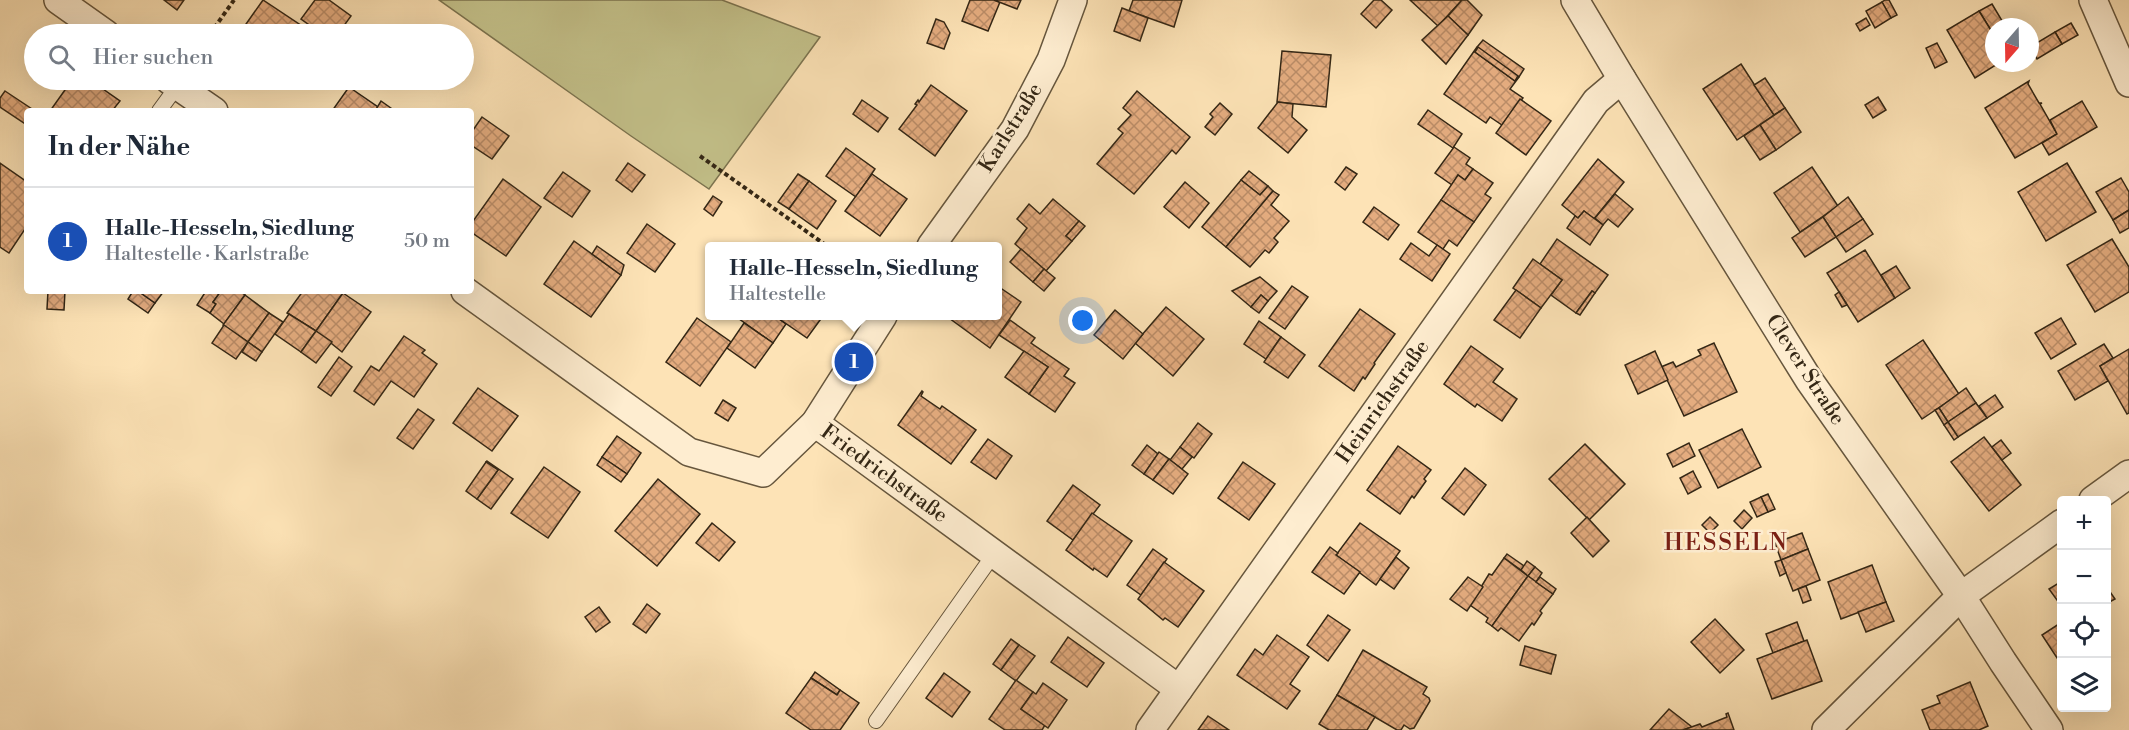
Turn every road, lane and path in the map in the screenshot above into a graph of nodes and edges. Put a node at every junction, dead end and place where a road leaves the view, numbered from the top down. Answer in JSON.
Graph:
{"nodes":[{"id":1,"x":58,"y":0,"type":"edge"},
{"id":2,"x":234,"y":0,"type":"edge"},
{"id":3,"x":1073,"y":0,"type":"edge"},
{"id":4,"x":1575,"y":0,"type":"edge"},
{"id":5,"x":2093,"y":0,"type":"edge"},
{"id":6,"x":92,"y":24,"type":"edge"},
{"id":7,"x":217,"y":24,"type":"edge"},
{"id":8,"x":1622,"y":79,"type":"junction"},
{"id":9,"x":2129,"y":83,"type":"edge"},
{"id":10,"x":170,"y":90,"type":"edge"},
{"id":11,"x":185,"y":90,"type":"edge"},
{"id":12,"x":161,"y":108,"type":"edge"},
{"id":13,"x":210,"y":108,"type":"edge"},
{"id":14,"x":700,"y":156,"type":"dead end"},
{"id":15,"x":821,"y":242,"type":"edge"},
{"id":16,"x":934,"y":242,"type":"edge"},
{"id":17,"x":469,"y":294,"type":"edge"},
{"id":18,"x":880,"y":320,"type":"edge"},
{"id":19,"x":815,"y":423,"type":"junction"},
{"id":20,"x":2129,"y":474,"type":"edge"},
{"id":21,"x":2100,"y":496,"type":"edge"},
{"id":22,"x":2057,"y":526,"type":"edge"},
{"id":23,"x":994,"y":554,"type":"junction"},
{"id":24,"x":1961,"y":596,"type":"junction"},
{"id":25,"x":1179,"y":689,"type":"junction"},
{"id":26,"x":876,"y":722,"type":"dead end"},
{"id":27,"x":1150,"y":730,"type":"edge"},
{"id":28,"x":1826,"y":730,"type":"edge"},
{"id":29,"x":2049,"y":730,"type":"edge"}],
"edges":[{"from":1,"to":6,"type":"street"},
{"from":2,"to":7,"type":"path"},
{"from":3,"to":16,"type":"street","name":"Karlstraße"},
{"from":4,"to":8,"type":"street","name":"Clever Straße"},
{"from":5,"to":9,"type":"street"},
{"from":8,"to":24,"type":"street","name":"Clever Straße"},
{"from":8,"to":25,"type":"street","name":"Heinrichstraße"},
{"from":10,"to":12,"type":"lane"},
{"from":11,"to":13,"type":"street"},
{"from":14,"to":15,"type":"path"},
{"from":17,"to":19,"type":"street","name":"Friedrichstraße"},
{"from":18,"to":19,"type":"street"},
{"from":19,"to":23,"type":"street","name":"Friedrichstraße"},
{"from":20,"to":21,"type":"street"},
{"from":22,"to":24,"type":"street"},
{"from":23,"to":25,"type":"street","name":"Friedrichstraße"},
{"from":23,"to":26,"type":"lane"},
{"from":24,"to":28,"type":"street"},
{"from":24,"to":29,"type":"street","name":"Clever Straße"},
{"from":25,"to":27,"type":"street","name":"Heinrichstraße"}]}
